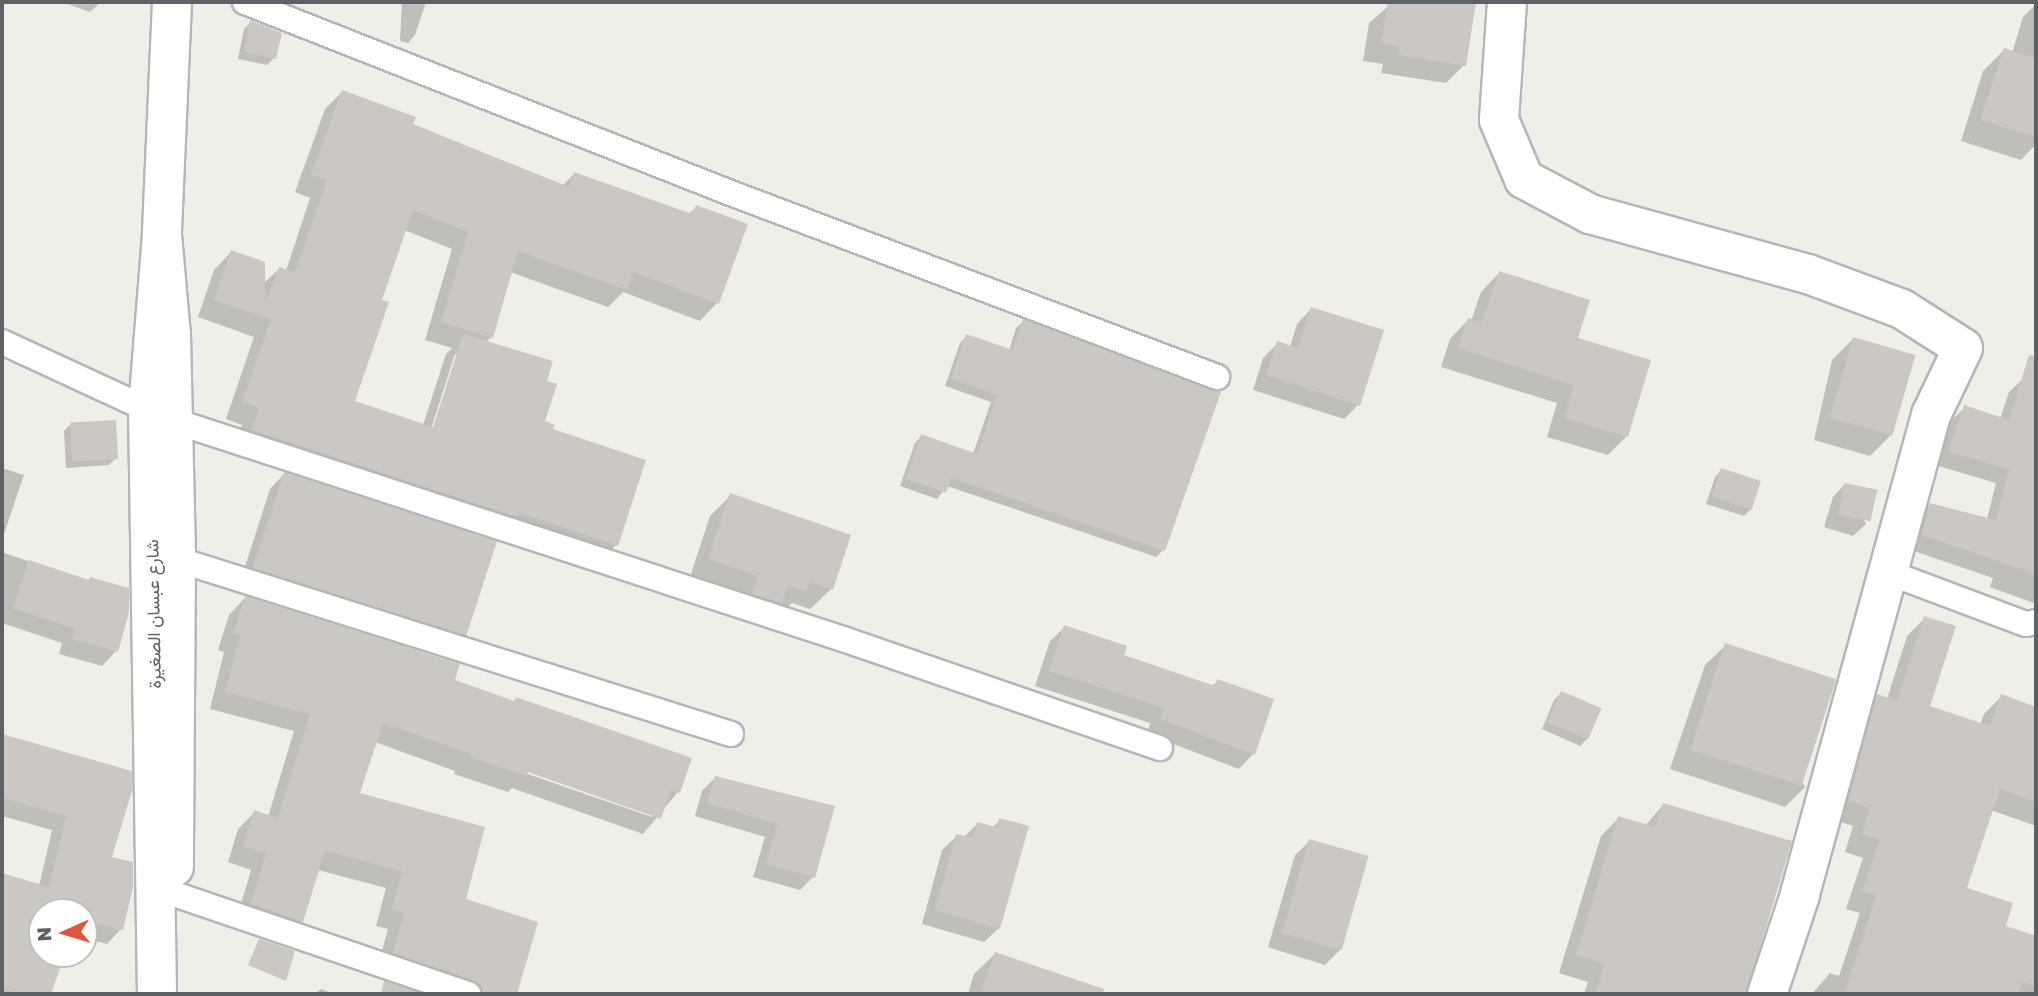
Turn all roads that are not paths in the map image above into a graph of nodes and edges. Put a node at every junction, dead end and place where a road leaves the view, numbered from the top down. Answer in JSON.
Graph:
{"nodes":[{"id":1,"x":172,"y":2,"type":"edge"},
{"id":2,"x":246,"y":2,"type":"edge"},
{"id":3,"x":1507,"y":2,"type":"edge"},
{"id":4,"x":2,"y":342,"type":"edge"},
{"id":5,"x":1217,"y":377,"type":"dead end"},
{"id":6,"x":160,"y":415,"type":"junction"},
{"id":7,"x":176,"y":559,"type":"junction"},
{"id":8,"x":1890,"y":573,"type":"junction"},
{"id":9,"x":2036,"y":622,"type":"edge"},
{"id":10,"x":731,"y":734,"type":"dead end"},
{"id":11,"x":1160,"y":748,"type":"dead end"},
{"id":12,"x":174,"y":894,"type":"junction"},
{"id":13,"x":157,"y":994,"type":"edge"},
{"id":14,"x":176,"y":994,"type":"edge"},
{"id":15,"x":468,"y":994,"type":"edge"},
{"id":16,"x":1767,"y":994,"type":"edge"}],
"edges":[{"from":1,"to":6,"type":"street","name":"شارع عبسان الصغيرة"},
{"from":2,"to":5,"type":"lane"},
{"from":3,"to":8,"type":"street"},
{"from":4,"to":6,"type":"lane"},
{"from":6,"to":7,"type":"street","name":"شارع عبسان الصغيرة"},
{"from":6,"to":11,"type":"lane"},
{"from":6,"to":13,"type":"street","name":"شارع عبسان الصغيرة"},
{"from":7,"to":10,"type":"lane"},
{"from":7,"to":12,"type":"street","name":"شارع عبسان الصغيرة"},
{"from":8,"to":9,"type":"lane"},
{"from":8,"to":16,"type":"street"},
{"from":12,"to":14,"type":"street","name":"شارع عبسان الصغيرة"},
{"from":12,"to":15,"type":"lane"}]}
